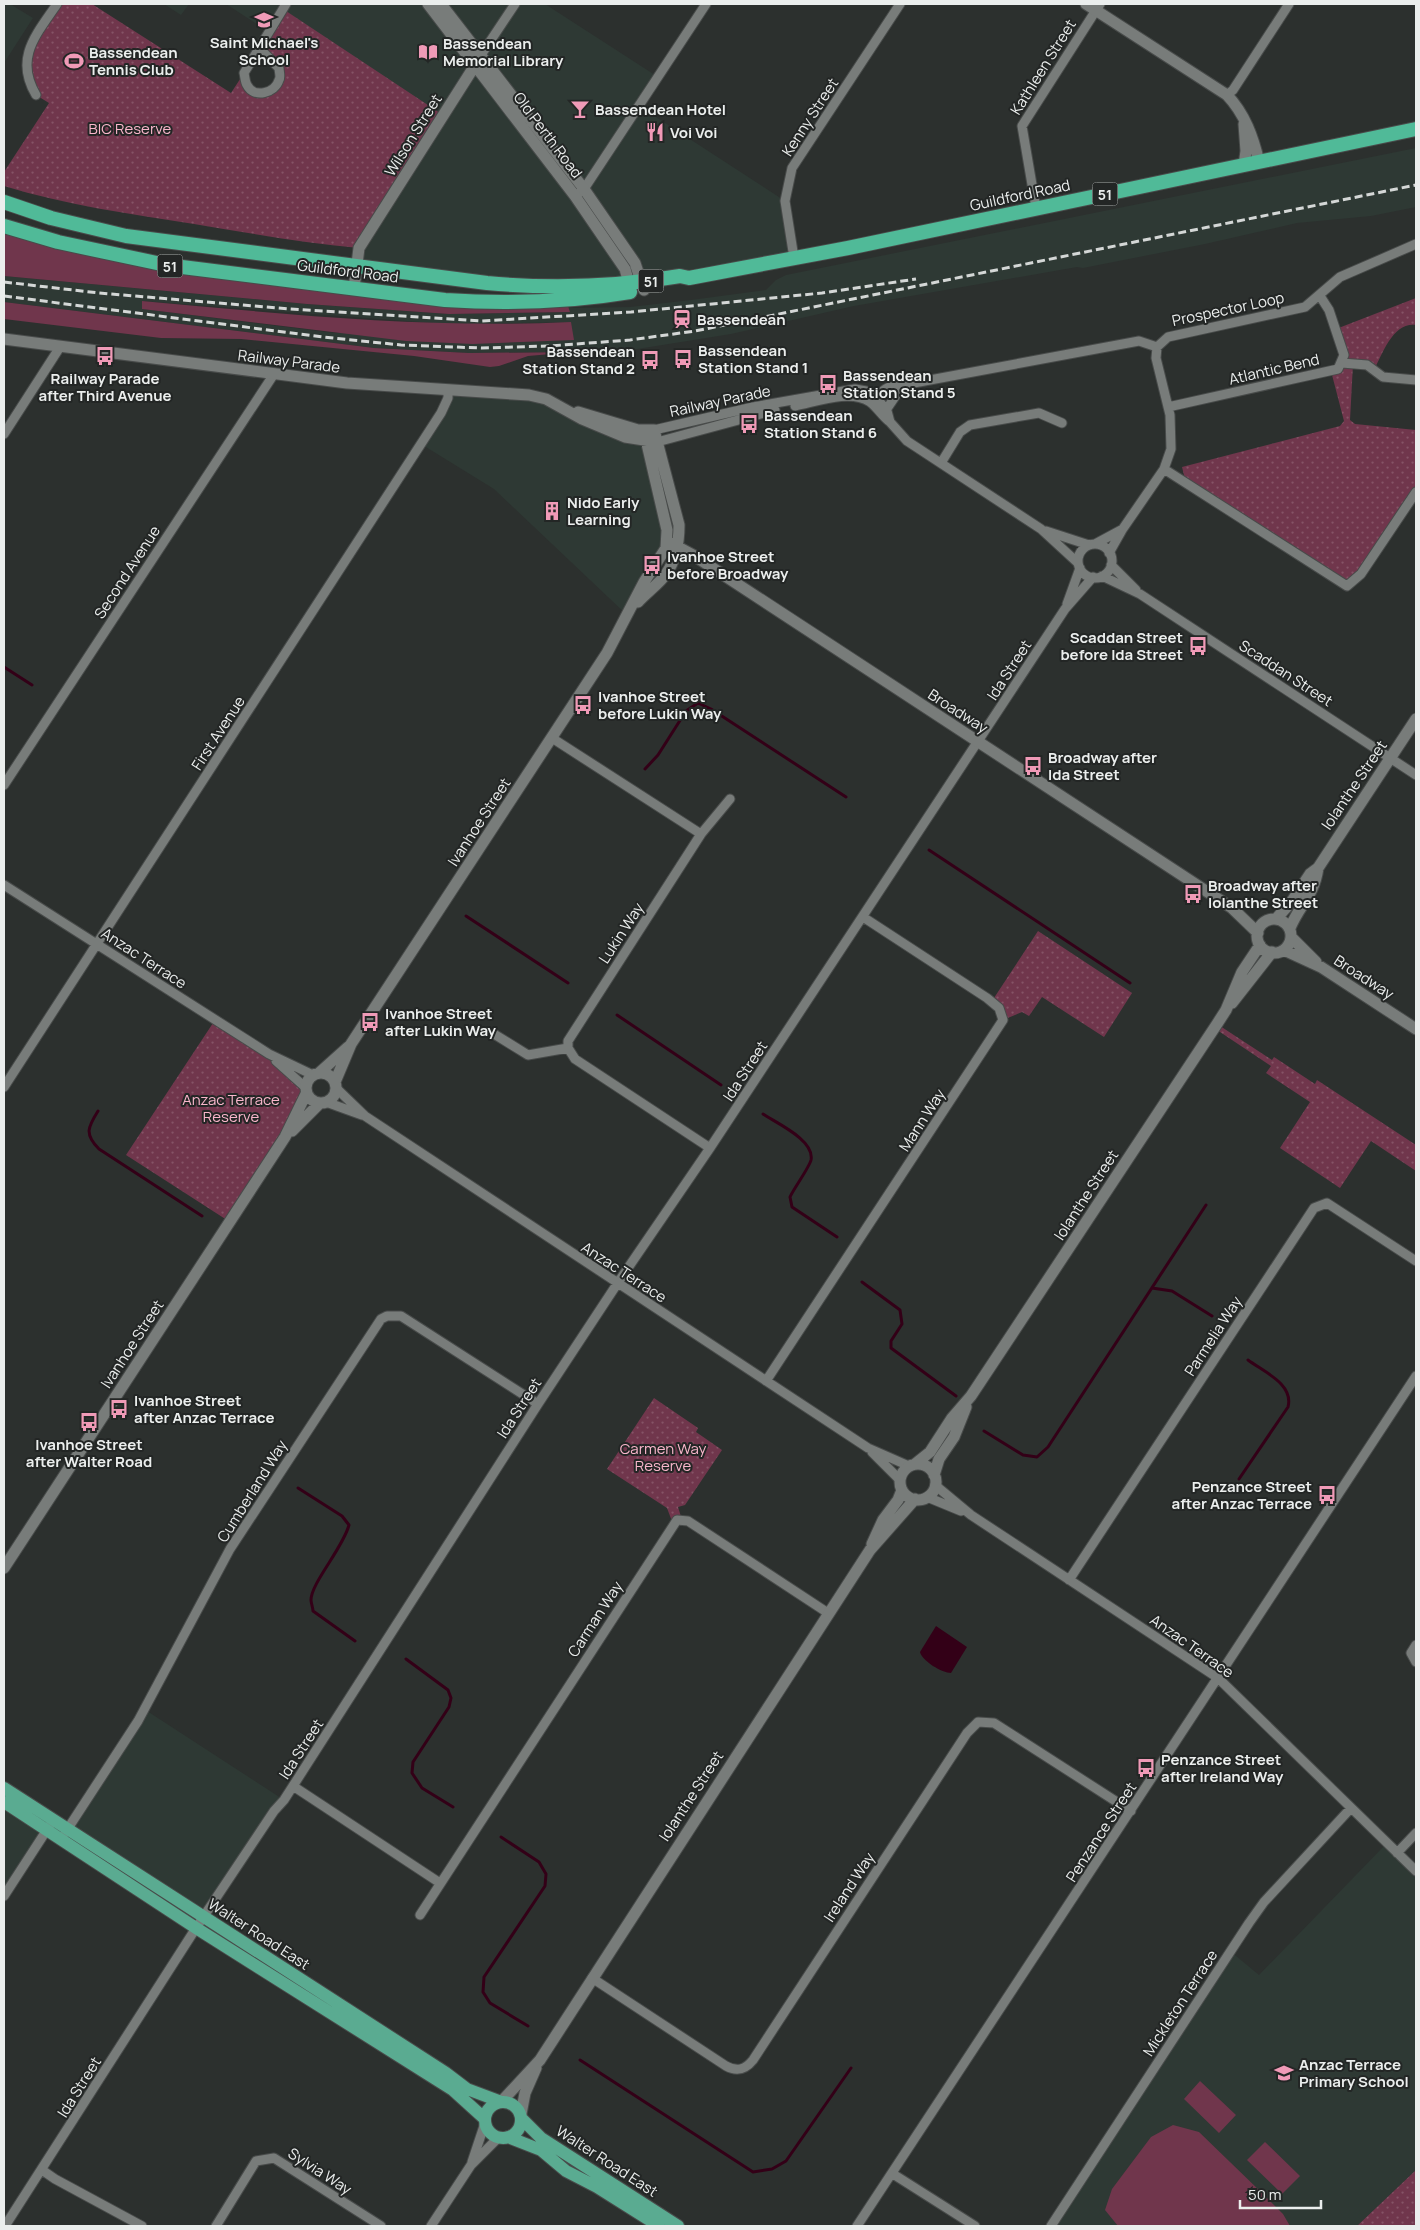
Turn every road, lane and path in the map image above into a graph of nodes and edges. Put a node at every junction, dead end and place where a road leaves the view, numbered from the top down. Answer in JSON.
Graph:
{"nodes":[{"id":1,"x":57,"y":4,"type":"edge"},
{"id":2,"x":286,"y":4,"type":"edge"},
{"id":3,"x":428,"y":4,"type":"edge"},
{"id":4,"x":442,"y":4,"type":"edge"},
{"id":5,"x":514,"y":4,"type":"edge"},
{"id":6,"x":706,"y":4,"type":"edge"},
{"id":7,"x":900,"y":4,"type":"edge"},
{"id":8,"x":1289,"y":4,"type":"edge"},
{"id":9,"x":1094,"y":6,"type":"edge"},
{"id":10,"x":259,"y":48,"type":"junction"},
{"id":11,"x":478,"y":59,"type":"junction"},
{"id":12,"x":36,"y":95,"type":"dead end"},
{"id":13,"x":1226,"y":95,"type":"junction"},
{"id":14,"x":1243,"y":118,"type":"junction"},
{"id":15,"x":1416,"y":129,"type":"edge"},
{"id":16,"x":1259,"y":162,"type":"junction"},
{"id":17,"x":1244,"y":165,"type":"junction"},
{"id":18,"x":579,"y":192,"type":"junction"},
{"id":19,"x":4,"y":202,"type":"edge"},
{"id":20,"x":1036,"y":208,"type":"junction"},
{"id":21,"x":4,"y":226,"type":"edge"},
{"id":22,"x":1416,"y":244,"type":"edge"},
{"id":23,"x":794,"y":258,"type":"junction"},
{"id":24,"x":356,"y":267,"type":"junction"},
{"id":25,"x":637,"y":287,"type":"junction"},
{"id":26,"x":354,"y":288,"type":"junction"},
{"id":27,"x":1320,"y":296,"type":"junction"},
{"id":28,"x":4,"y":339,"type":"edge"},
{"id":29,"x":60,"y":347,"type":"junction"},
{"id":30,"x":1157,"y":347,"type":"junction"},
{"id":31,"x":1342,"y":363,"type":"junction"},
{"id":32,"x":274,"y":374,"type":"junction"},
{"id":33,"x":1416,"y":380,"type":"edge"},
{"id":34,"x":903,"y":385,"type":"junction"},
{"id":35,"x":448,"y":390,"type":"junction"},
{"id":36,"x":873,"y":400,"type":"junction"},
{"id":37,"x":1168,"y":407,"type":"junction"},
{"id":38,"x":884,"y":413,"type":"junction"},
{"id":39,"x":1062,"y":423,"type":"dead end"},
{"id":40,"x":4,"y":434,"type":"edge"},
{"id":41,"x":650,"y":436,"type":"junction"},
{"id":42,"x":941,"y":463,"type":"junction"},
{"id":43,"x":1164,"y":469,"type":"junction"},
{"id":44,"x":1416,"y":492,"type":"edge"},
{"id":45,"x":1041,"y":529,"type":"junction"},
{"id":46,"x":1122,"y":530,"type":"junction"},
{"id":47,"x":672,"y":543,"type":"junction"},
{"id":48,"x":1092,"y":544,"type":"junction"},
{"id":49,"x":1110,"y":552,"type":"junction"},
{"id":50,"x":1079,"y":565,"type":"junction"},
{"id":51,"x":1111,"y":565,"type":"junction"},
{"id":52,"x":1097,"y":577,"type":"junction"},
{"id":53,"x":1140,"y":594,"type":"junction"},
{"id":54,"x":1065,"y":609,"type":"junction"},
{"id":55,"x":1416,"y":719,"type":"edge"},
{"id":56,"x":552,"y":738,"type":"junction"},
{"id":57,"x":978,"y":742,"type":"junction"},
{"id":58,"x":1391,"y":759,"type":"junction"},
{"id":59,"x":1416,"y":775,"type":"edge"},
{"id":60,"x":4,"y":785,"type":"edge"},
{"id":61,"x":730,"y":799,"type":"dead end"},
{"id":62,"x":701,"y":834,"type":"junction"},
{"id":63,"x":1318,"y":868,"type":"junction"},
{"id":64,"x":4,"y":885,"type":"edge"},
{"id":65,"x":1232,"y":908,"type":"junction"},
{"id":66,"x":863,"y":917,"type":"junction"},
{"id":67,"x":1271,"y":920,"type":"junction"},
{"id":68,"x":1258,"y":933,"type":"junction"},
{"id":69,"x":1291,"y":933,"type":"junction"},
{"id":70,"x":98,"y":945,"type":"junction"},
{"id":71,"x":1260,"y":945,"type":"junction"},
{"id":72,"x":1278,"y":951,"type":"junction"},
{"id":73,"x":1321,"y":967,"type":"junction"},
{"id":74,"x":1226,"y":1010,"type":"junction"},
{"id":75,"x":1416,"y":1029,"type":"edge"},
{"id":76,"x":494,"y":1034,"type":"dead end"},
{"id":77,"x":351,"y":1044,"type":"junction"},
{"id":78,"x":568,"y":1048,"type":"junction"},
{"id":79,"x":269,"y":1054,"type":"junction"},
{"id":80,"x":316,"y":1074,"type":"junction"},
{"id":81,"x":335,"y":1085,"type":"junction"},
{"id":82,"x":4,"y":1087,"type":"edge"},
{"id":83,"x":306,"y":1091,"type":"junction"},
{"id":84,"x":323,"y":1103,"type":"junction"},
{"id":85,"x":365,"y":1116,"type":"junction"},
{"id":86,"x":285,"y":1137,"type":"junction"},
{"id":87,"x":710,"y":1148,"type":"junction"},
{"id":88,"x":1416,"y":1261,"type":"edge"},
{"id":89,"x":617,"y":1284,"type":"junction"},
{"id":90,"x":1416,"y":1376,"type":"edge"},
{"id":91,"x":766,"y":1381,"type":"junction"},
{"id":92,"x":971,"y":1396,"type":"junction"},
{"id":93,"x":538,"y":1404,"type":"junction"},
{"id":94,"x":868,"y":1448,"type":"junction"},
{"id":95,"x":912,"y":1465,"type":"junction"},
{"id":96,"x":934,"y":1480,"type":"junction"},
{"id":97,"x":901,"y":1485,"type":"junction"},
{"id":98,"x":921,"y":1498,"type":"junction"},
{"id":99,"x":970,"y":1515,"type":"junction"},
{"id":100,"x":870,"y":1550,"type":"junction"},
{"id":101,"x":4,"y":1568,"type":"edge"},
{"id":102,"x":1069,"y":1580,"type":"junction"},
{"id":103,"x":828,"y":1613,"type":"junction"},
{"id":104,"x":1416,"y":1645,"type":"edge"},
{"id":105,"x":1416,"y":1662,"type":"edge"},
{"id":106,"x":1218,"y":1678,"type":"junction"},
{"id":107,"x":293,"y":1786,"type":"junction"},
{"id":108,"x":4,"y":1788,"type":"edge"},
{"id":109,"x":4,"y":1802,"type":"edge"},
{"id":110,"x":1351,"y":1808,"type":"junction"},
{"id":111,"x":1130,"y":1811,"type":"junction"},
{"id":112,"x":49,"y":1825,"type":"junction"},
{"id":113,"x":1416,"y":1833,"type":"edge"},
{"id":114,"x":64,"y":1834,"type":"junction"},
{"id":115,"x":1397,"y":1853,"type":"junction"},
{"id":116,"x":1416,"y":1871,"type":"edge"},
{"id":117,"x":440,"y":1883,"type":"junction"},
{"id":118,"x":4,"y":1896,"type":"edge"},
{"id":119,"x":420,"y":1915,"type":"dead end"},
{"id":120,"x":200,"y":1923,"type":"junction"},
{"id":121,"x":592,"y":1978,"type":"junction"},
{"id":122,"x":540,"y":2060,"type":"junction"},
{"id":123,"x":500,"y":2101,"type":"junction"},
{"id":124,"x":521,"y":2116,"type":"junction"},
{"id":125,"x":485,"y":2121,"type":"junction"},
{"id":126,"x":504,"y":2137,"type":"junction"},
{"id":127,"x":471,"y":2165,"type":"junction"},
{"id":128,"x":42,"y":2170,"type":"junction"},
{"id":129,"x":893,"y":2174,"type":"junction"},
{"id":130,"x":5,"y":2226,"type":"edge"},
{"id":131,"x":142,"y":2226,"type":"edge"},
{"id":132,"x":216,"y":2226,"type":"edge"},
{"id":133,"x":381,"y":2226,"type":"edge"},
{"id":134,"x":431,"y":2226,"type":"edge"},
{"id":135,"x":659,"y":2226,"type":"edge"},
{"id":136,"x":678,"y":2226,"type":"edge"},
{"id":137,"x":857,"y":2226,"type":"edge"},
{"id":138,"x":975,"y":2226,"type":"edge"},
{"id":139,"x":1050,"y":2226,"type":"edge"}],
"edges":[{"from":1,"to":12,"type":"street"},
{"from":2,"to":10,"type":"street"},
{"from":3,"to":11,"type":"street","name":"Old Perth Road"},
{"from":4,"to":11,"type":"street","name":"Old Perth Road"},
{"from":5,"to":11,"type":"street","name":"Wilson Street"},
{"from":6,"to":18,"type":"street"},
{"from":7,"to":23,"type":"street","name":"Kenny Street"},
{"from":8,"to":13,"type":"street"},
{"from":9,"to":13,"type":"street"},
{"from":9,"to":20,"type":"street","name":"Kathleen Street"},
{"from":10,"to":10,"type":"street"},
{"from":11,"to":18,"type":"street","name":"Old Perth Road"},
{"from":11,"to":24,"type":"street","name":"Wilson Street"},
{"from":13,"to":14,"type":"street"},
{"from":14,"to":16,"type":"street"},
{"from":14,"to":17,"type":"street"},
{"from":15,"to":16,"type":"highway","name":"Guildford Road","number":"51"},
{"from":16,"to":17,"type":"highway","name":"Guildford Road","number":"51"},
{"from":17,"to":20,"type":"highway","name":"Guildford Road","number":"51"},
{"from":18,"to":25,"type":"street","name":"Old Perth Road"},
{"from":19,"to":24,"type":"highway","name":"Guildford Road","number":"51"},
{"from":20,"to":23,"type":"highway","name":"Guildford Road","number":"51"},
{"from":21,"to":26,"type":"highway","name":"Guildford Road","number":"51"},
{"from":22,"to":27,"type":"street","name":"Prospector Loop"},
{"from":23,"to":25,"type":"highway","name":"Guildford Road","number":"51"},
{"from":24,"to":25,"type":"highway","name":"Guildford Road","number":"51"},
{"from":24,"to":26,"type":"street","name":"Wilson Street"},
{"from":25,"to":26,"type":"highway","name":"Guildford Road","number":"51"},
{"from":27,"to":30,"type":"street","name":"Prospector Loop"},
{"from":27,"to":31,"type":"street","name":"Atlantic Bend"},
{"from":28,"to":29,"type":"street","name":"Railway Parade"},
{"from":29,"to":32,"type":"street","name":"Railway Parade"},
{"from":29,"to":40,"type":"street"},
{"from":30,"to":34,"type":"street"},
{"from":30,"to":37,"type":"street"},
{"from":31,"to":33,"type":"street"},
{"from":31,"to":37,"type":"street","name":"Atlantic Bend"},
{"from":32,"to":35,"type":"street","name":"Railway Parade"},
{"from":32,"to":60,"type":"street","name":"Second Avenue"},
{"from":34,"to":36,"type":"street"},
{"from":34,"to":38,"type":"street"},
{"from":35,"to":41,"type":"street","name":"Railway Parade"},
{"from":35,"to":70,"type":"street","name":"First Avenue"},
{"from":36,"to":38,"type":"street"},
{"from":36,"to":41,"type":"street","name":"Railway Parade"},
{"from":37,"to":43,"type":"street"},
{"from":38,"to":42,"type":"street"},
{"from":39,"to":42,"type":"street"},
{"from":41,"to":47,"type":"street","name":"Ivanhoe Street"},
{"from":42,"to":45,"type":"street"},
{"from":43,"to":44,"type":"street"},
{"from":43,"to":46,"type":"street"},
{"from":45,"to":48,"type":"street"},
{"from":45,"to":50,"type":"street"},
{"from":46,"to":48,"type":"street"},
{"from":46,"to":49,"type":"street"},
{"from":47,"to":56,"type":"street","name":"Ivanhoe Street"},
{"from":47,"to":57,"type":"street","name":"Broadway"},
{"from":48,"to":49,"type":"street"},
{"from":48,"to":50,"type":"street"},
{"from":49,"to":51,"type":"street"},
{"from":50,"to":52,"type":"street"},
{"from":50,"to":54,"type":"street","name":"Ida Street"},
{"from":51,"to":52,"type":"street"},
{"from":51,"to":53,"type":"street","name":"Scaddan Street"},
{"from":52,"to":53,"type":"street","name":"Scaddan Street"},
{"from":52,"to":54,"type":"street","name":"Ida Street"},
{"from":53,"to":58,"type":"street","name":"Scaddan Street"},
{"from":54,"to":57,"type":"street","name":"Ida Street"},
{"from":55,"to":58,"type":"street","name":"Iolanthe Street"},
{"from":56,"to":62,"type":"street"},
{"from":56,"to":77,"type":"street","name":"Ivanhoe Street"},
{"from":57,"to":65,"type":"street","name":"Broadway"},
{"from":57,"to":66,"type":"street","name":"Ida Street"},
{"from":58,"to":59,"type":"street","name":"Scaddan Street"},
{"from":58,"to":63,"type":"street","name":"Iolanthe Street"},
{"from":61,"to":62,"type":"street","name":"Lukin Way"},
{"from":62,"to":78,"type":"street","name":"Lukin Way"},
{"from":63,"to":67,"type":"street","name":"Iolanthe Street"},
{"from":63,"to":69,"type":"street","name":"Iolanthe Street"},
{"from":64,"to":70,"type":"street","name":"Anzac Terrace"},
{"from":65,"to":67,"type":"street","name":"Broadway"},
{"from":65,"to":68,"type":"street","name":"Broadway"},
{"from":66,"to":87,"type":"street","name":"Ida Street"},
{"from":66,"to":91,"type":"street","name":"Mann Way"},
{"from":67,"to":68,"type":"street"},
{"from":67,"to":69,"type":"street"},
{"from":68,"to":71,"type":"street"},
{"from":69,"to":72,"type":"street"},
{"from":69,"to":73,"type":"street","name":"Broadway"},
{"from":70,"to":79,"type":"street","name":"Anzac Terrace"},
{"from":70,"to":82,"type":"street","name":"First Avenue"},
{"from":71,"to":72,"type":"street"},
{"from":71,"to":74,"type":"street","name":"Iolanthe Street"},
{"from":72,"to":73,"type":"street","name":"Broadway"},
{"from":72,"to":74,"type":"street","name":"Iolanthe Street"},
{"from":73,"to":75,"type":"street","name":"Broadway"},
{"from":74,"to":92,"type":"street","name":"Iolanthe Street"},
{"from":76,"to":78,"type":"street"},
{"from":77,"to":80,"type":"street","name":"Ivanhoe Street"},
{"from":77,"to":81,"type":"street","name":"Ivanhoe Street"},
{"from":78,"to":87,"type":"street"},
{"from":79,"to":80,"type":"street","name":"Anzac Terrace"},
{"from":79,"to":83,"type":"street","name":"Anzac Terrace"},
{"from":80,"to":81,"type":"street"},
{"from":80,"to":83,"type":"street"},
{"from":81,"to":84,"type":"street"},
{"from":81,"to":85,"type":"street","name":"Anzac Terrace"},
{"from":83,"to":84,"type":"street"},
{"from":83,"to":86,"type":"street","name":"Ivanhoe Street"},
{"from":84,"to":85,"type":"street","name":"Anzac Terrace"},
{"from":84,"to":86,"type":"street","name":"Ivanhoe Street"},
{"from":85,"to":89,"type":"street","name":"Anzac Terrace"},
{"from":86,"to":101,"type":"street","name":"Ivanhoe Street"},
{"from":87,"to":89,"type":"street","name":"Ida Street"},
{"from":88,"to":102,"type":"street","name":"Parmelia Way"},
{"from":89,"to":91,"type":"street","name":"Anzac Terrace"},
{"from":89,"to":93,"type":"street","name":"Ida Street"},
{"from":90,"to":106,"type":"street","name":"Penzance Street"},
{"from":91,"to":94,"type":"street","name":"Anzac Terrace"},
{"from":92,"to":95,"type":"street","name":"Iolanthe Street"},
{"from":92,"to":96,"type":"street","name":"Iolanthe Street"},
{"from":93,"to":107,"type":"street","name":"Ida Street"},
{"from":93,"to":114,"type":"street","name":"Cumberland Way"},
{"from":94,"to":95,"type":"street","name":"Anzac Terrace"},
{"from":94,"to":97,"type":"street","name":"Anzac Terrace"},
{"from":95,"to":96,"type":"street"},
{"from":95,"to":97,"type":"street"},
{"from":96,"to":98,"type":"street"},
{"from":96,"to":99,"type":"street","name":"Anzac Terrace"},
{"from":97,"to":98,"type":"street"},
{"from":97,"to":100,"type":"street","name":"Iolanthe Street"},
{"from":98,"to":99,"type":"street","name":"Anzac Terrace"},
{"from":98,"to":100,"type":"street","name":"Iolanthe Street"},
{"from":99,"to":102,"type":"street","name":"Anzac Terrace"},
{"from":100,"to":103,"type":"street","name":"Iolanthe Street"},
{"from":102,"to":106,"type":"street","name":"Anzac Terrace"},
{"from":103,"to":117,"type":"street","name":"Carman Way"},
{"from":103,"to":121,"type":"street","name":"Iolanthe Street"},
{"from":104,"to":105,"type":"street"},
{"from":106,"to":110,"type":"street","name":"Anzac Terrace"},
{"from":106,"to":111,"type":"street","name":"Penzance Street"},
{"from":107,"to":117,"type":"street"},
{"from":107,"to":120,"type":"street","name":"Ida Street"},
{"from":108,"to":112,"type":"main road","name":"Walter Road East"},
{"from":109,"to":112,"type":"main road","name":"Walter Road East"},
{"from":110,"to":115,"type":"street","name":"Anzac Terrace"},
{"from":110,"to":139,"type":"street","name":"Mickleton Terrace"},
{"from":111,"to":121,"type":"street","name":"Ireland Way"},
{"from":111,"to":129,"type":"street","name":"Penzance Street"},
{"from":112,"to":114,"type":"main road","name":"Walter Road East"},
{"from":112,"to":118,"type":"street"},
{"from":113,"to":115,"type":"street"},
{"from":114,"to":120,"type":"main road","name":"Walter Road East"},
{"from":115,"to":116,"type":"street","name":"Anzac Terrace"},
{"from":117,"to":119,"type":"street","name":"Carman Way"},
{"from":120,"to":123,"type":"main road","name":"Walter Road East"},
{"from":120,"to":125,"type":"main road","name":"Walter Road East"},
{"from":120,"to":128,"type":"street","name":"Ida Street"},
{"from":121,"to":122,"type":"street","name":"Iolanthe Street"},
{"from":122,"to":123,"type":"street","name":"Iolanthe Street"},
{"from":122,"to":124,"type":"street","name":"Iolanthe Street"},
{"from":123,"to":124,"type":"main road"},
{"from":123,"to":125,"type":"main road"},
{"from":124,"to":126,"type":"main road"},
{"from":124,"to":136,"type":"main road","name":"Walter Road East"},
{"from":125,"to":126,"type":"main road"},
{"from":125,"to":127,"type":"street"},
{"from":126,"to":127,"type":"street"},
{"from":126,"to":135,"type":"main road","name":"Walter Road East"},
{"from":127,"to":134,"type":"street"},
{"from":128,"to":130,"type":"street","name":"Ida Street"},
{"from":128,"to":131,"type":"street"},
{"from":129,"to":137,"type":"street","name":"Penzance Street"},
{"from":129,"to":138,"type":"street"},
{"from":132,"to":133,"type":"street","name":"Sylvia Way"}]}
